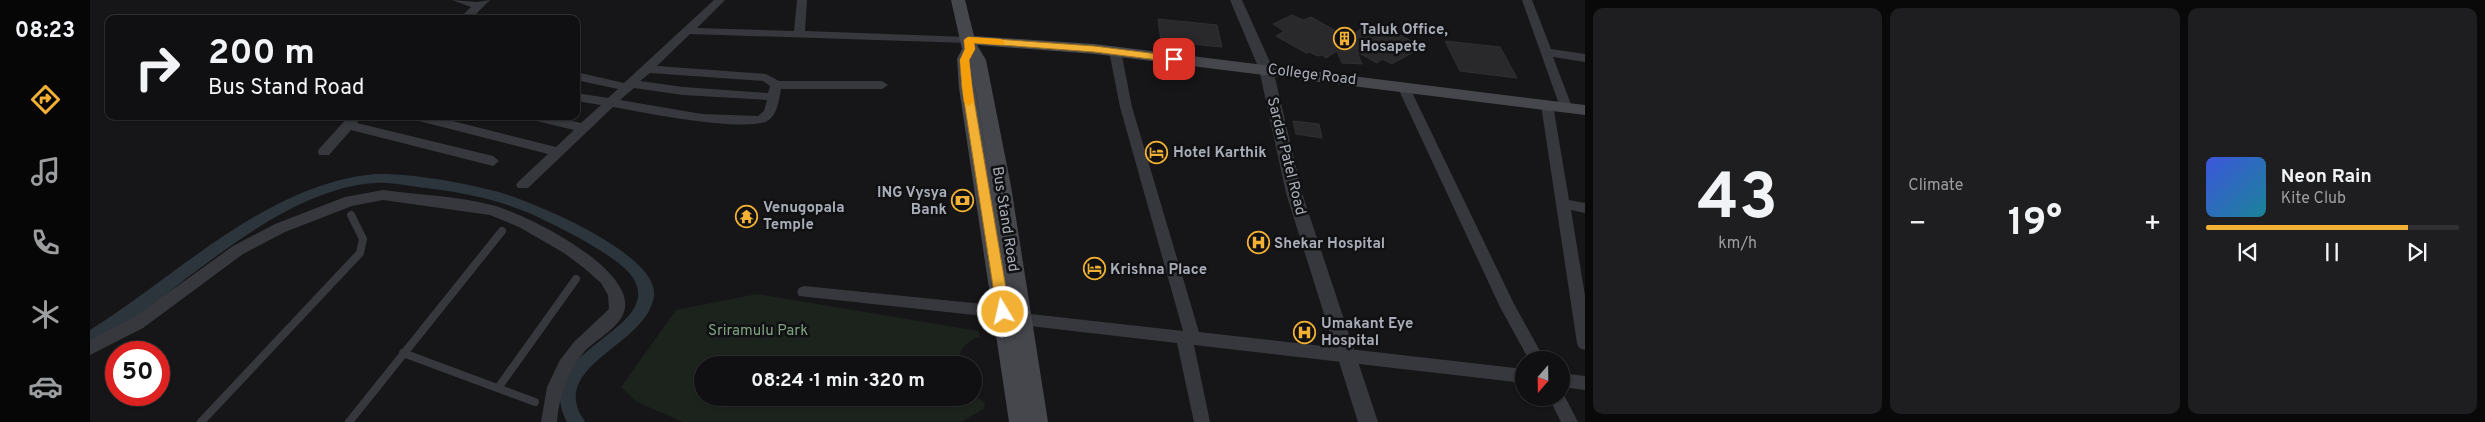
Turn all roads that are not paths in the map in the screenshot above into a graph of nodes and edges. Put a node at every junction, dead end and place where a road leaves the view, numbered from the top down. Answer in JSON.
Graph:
{"nodes":[{"id":1,"x":457,"y":0,"type":"edge"},
{"id":2,"x":720,"y":0,"type":"edge"},
{"id":3,"x":802,"y":0,"type":"edge"},
{"id":4,"x":958,"y":0,"type":"edge"},
{"id":5,"x":1236,"y":0,"type":"edge"},
{"id":6,"x":1527,"y":0,"type":"edge"},
{"id":7,"x":482,"y":3,"type":"edge"},
{"id":8,"x":468,"y":15,"type":"edge"},
{"id":9,"x":690,"y":31,"type":"junction"},
{"id":10,"x":799,"y":34,"type":"junction"},
{"id":11,"x":969,"y":44,"type":"junction"},
{"id":12,"x":1115,"y":51,"type":"junction"},
{"id":13,"x":1546,"y":52,"type":"junction"},
{"id":14,"x":1585,"y":58,"type":"edge"},
{"id":15,"x":649,"y":69,"type":"junction"},
{"id":16,"x":1266,"y":69,"type":"junction"},
{"id":17,"x":580,"y":77,"type":"edge"},
{"id":18,"x":882,"y":85,"type":"dead end"},
{"id":19,"x":630,"y":86,"type":"junction"},
{"id":20,"x":1403,"y":86,"type":"junction"},
{"id":21,"x":775,"y":91,"type":"junction"},
{"id":22,"x":580,"y":98,"type":"edge"},
{"id":23,"x":612,"y":104,"type":"junction"},
{"id":24,"x":1547,"y":105,"type":"junction"},
{"id":25,"x":1566,"y":108,"type":"junction"},
{"id":26,"x":1585,"y":110,"type":"edge"},
{"id":27,"x":353,"y":120,"type":"edge"},
{"id":28,"x":431,"y":120,"type":"edge"},
{"id":29,"x":550,"y":120,"type":"edge"},
{"id":30,"x":585,"y":128,"type":"junction"},
{"id":31,"x":324,"y":152,"type":"dead end"},
{"id":32,"x":560,"y":152,"type":"junction"},
{"id":33,"x":493,"y":162,"type":"dead end"},
{"id":34,"x":524,"y":185,"type":"dead end"},
{"id":35,"x":1564,"y":204,"type":"junction"},
{"id":36,"x":1585,"y":208,"type":"edge"},
{"id":37,"x":351,"y":215,"type":"dead end"},
{"id":38,"x":502,"y":231,"type":"dead end"},
{"id":39,"x":576,"y":279,"type":"dead end"},
{"id":40,"x":804,"y":292,"type":"dead end"},
{"id":41,"x":1012,"y":315,"type":"junction"},
{"id":42,"x":1582,"y":315,"type":"edge"},
{"id":43,"x":1189,"y":339,"type":"junction"},
{"id":44,"x":1585,"y":344,"type":"edge"},
{"id":45,"x":90,"y":348,"type":"edge"},
{"id":46,"x":1532,"y":351,"type":"edge"},
{"id":47,"x":403,"y":353,"type":"junction"},
{"id":48,"x":1347,"y":358,"type":"junction"},
{"id":49,"x":1515,"y":375,"type":"edge"},
{"id":50,"x":1570,"y":381,"type":"edge"},
{"id":51,"x":1585,"y":383,"type":"edge"},
{"id":52,"x":498,"y":388,"type":"junction"},
{"id":53,"x":534,"y":402,"type":"dead end"},
{"id":54,"x":1561,"y":406,"type":"edge"},
{"id":55,"x":201,"y":422,"type":"edge"},
{"id":56,"x":349,"y":422,"type":"edge"},
{"id":57,"x":549,"y":422,"type":"edge"},
{"id":58,"x":1021,"y":422,"type":"edge"},
{"id":59,"x":1036,"y":422,"type":"edge"},
{"id":60,"x":1202,"y":422,"type":"edge"},
{"id":61,"x":1368,"y":422,"type":"edge"},
{"id":62,"x":1570,"y":422,"type":"edge"}],
"edges":[{"from":1,"to":7,"type":"street"},
{"from":2,"to":9,"type":"street"},
{"from":3,"to":10,"type":"street"},
{"from":4,"to":11,"type":"main road","name":"Bus Stand Road"},
{"from":5,"to":16,"type":"street","name":"Sardar Patel Road"},
{"from":6,"to":13,"type":"street"},
{"from":7,"to":8,"type":"street"},
{"from":9,"to":10,"type":"street"},
{"from":9,"to":15,"type":"street"},
{"from":10,"to":11,"type":"street"},
{"from":11,"to":12,"type":"main road","name":"College Road"},
{"from":11,"to":41,"type":"main road","name":"Bus Stand Road"},
{"from":12,"to":16,"type":"main road","name":"College Road"},
{"from":12,"to":43,"type":"street"},
{"from":13,"to":14,"type":"street"},
{"from":13,"to":25,"type":"street"},
{"from":15,"to":19,"type":"street"},
{"from":15,"to":21,"type":"street"},
{"from":16,"to":20,"type":"main road","name":"College Road"},
{"from":16,"to":48,"type":"street","name":"Sardar Patel Road"},
{"from":17,"to":19,"type":"street"},
{"from":18,"to":21,"type":"street"},
{"from":19,"to":21,"type":"street"},
{"from":19,"to":23,"type":"street"},
{"from":20,"to":24,"type":"main road","name":"College Road"},
{"from":20,"to":46,"type":"street"},
{"from":21,"to":23,"type":"street"},
{"from":22,"to":23,"type":"street"},
{"from":23,"to":30,"type":"street"},
{"from":24,"to":25,"type":"main road","name":"College Road"},
{"from":24,"to":35,"type":"street"},
{"from":25,"to":26,"type":"main road","name":"College Road"},
{"from":27,"to":31,"type":"street"},
{"from":27,"to":33,"type":"street"},
{"from":28,"to":32,"type":"street"},
{"from":29,"to":30,"type":"street"},
{"from":30,"to":32,"type":"street"},
{"from":32,"to":34,"type":"street"},
{"from":35,"to":36,"type":"street"},
{"from":35,"to":42,"type":"street"},
{"from":37,"to":55,"type":"lane"},
{"from":38,"to":47,"type":"lane"},
{"from":39,"to":52,"type":"lane"},
{"from":40,"to":41,"type":"street"},
{"from":41,"to":43,"type":"street"},
{"from":41,"to":58,"type":"main road","name":"Bus Stand Road"},
{"from":41,"to":59,"type":"main road","name":"Bus Stand Road"},
{"from":42,"to":44,"type":"street"},
{"from":43,"to":48,"type":"street"},
{"from":43,"to":60,"type":"street"},
{"from":45,"to":57,"type":"street"},
{"from":47,"to":52,"type":"lane"},
{"from":47,"to":56,"type":"lane"},
{"from":48,"to":49,"type":"street"},
{"from":48,"to":61,"type":"street","name":"Sardar Patel Road"},
{"from":50,"to":51,"type":"street"},
{"from":52,"to":53,"type":"lane"},
{"from":54,"to":62,"type":"street"}]}
